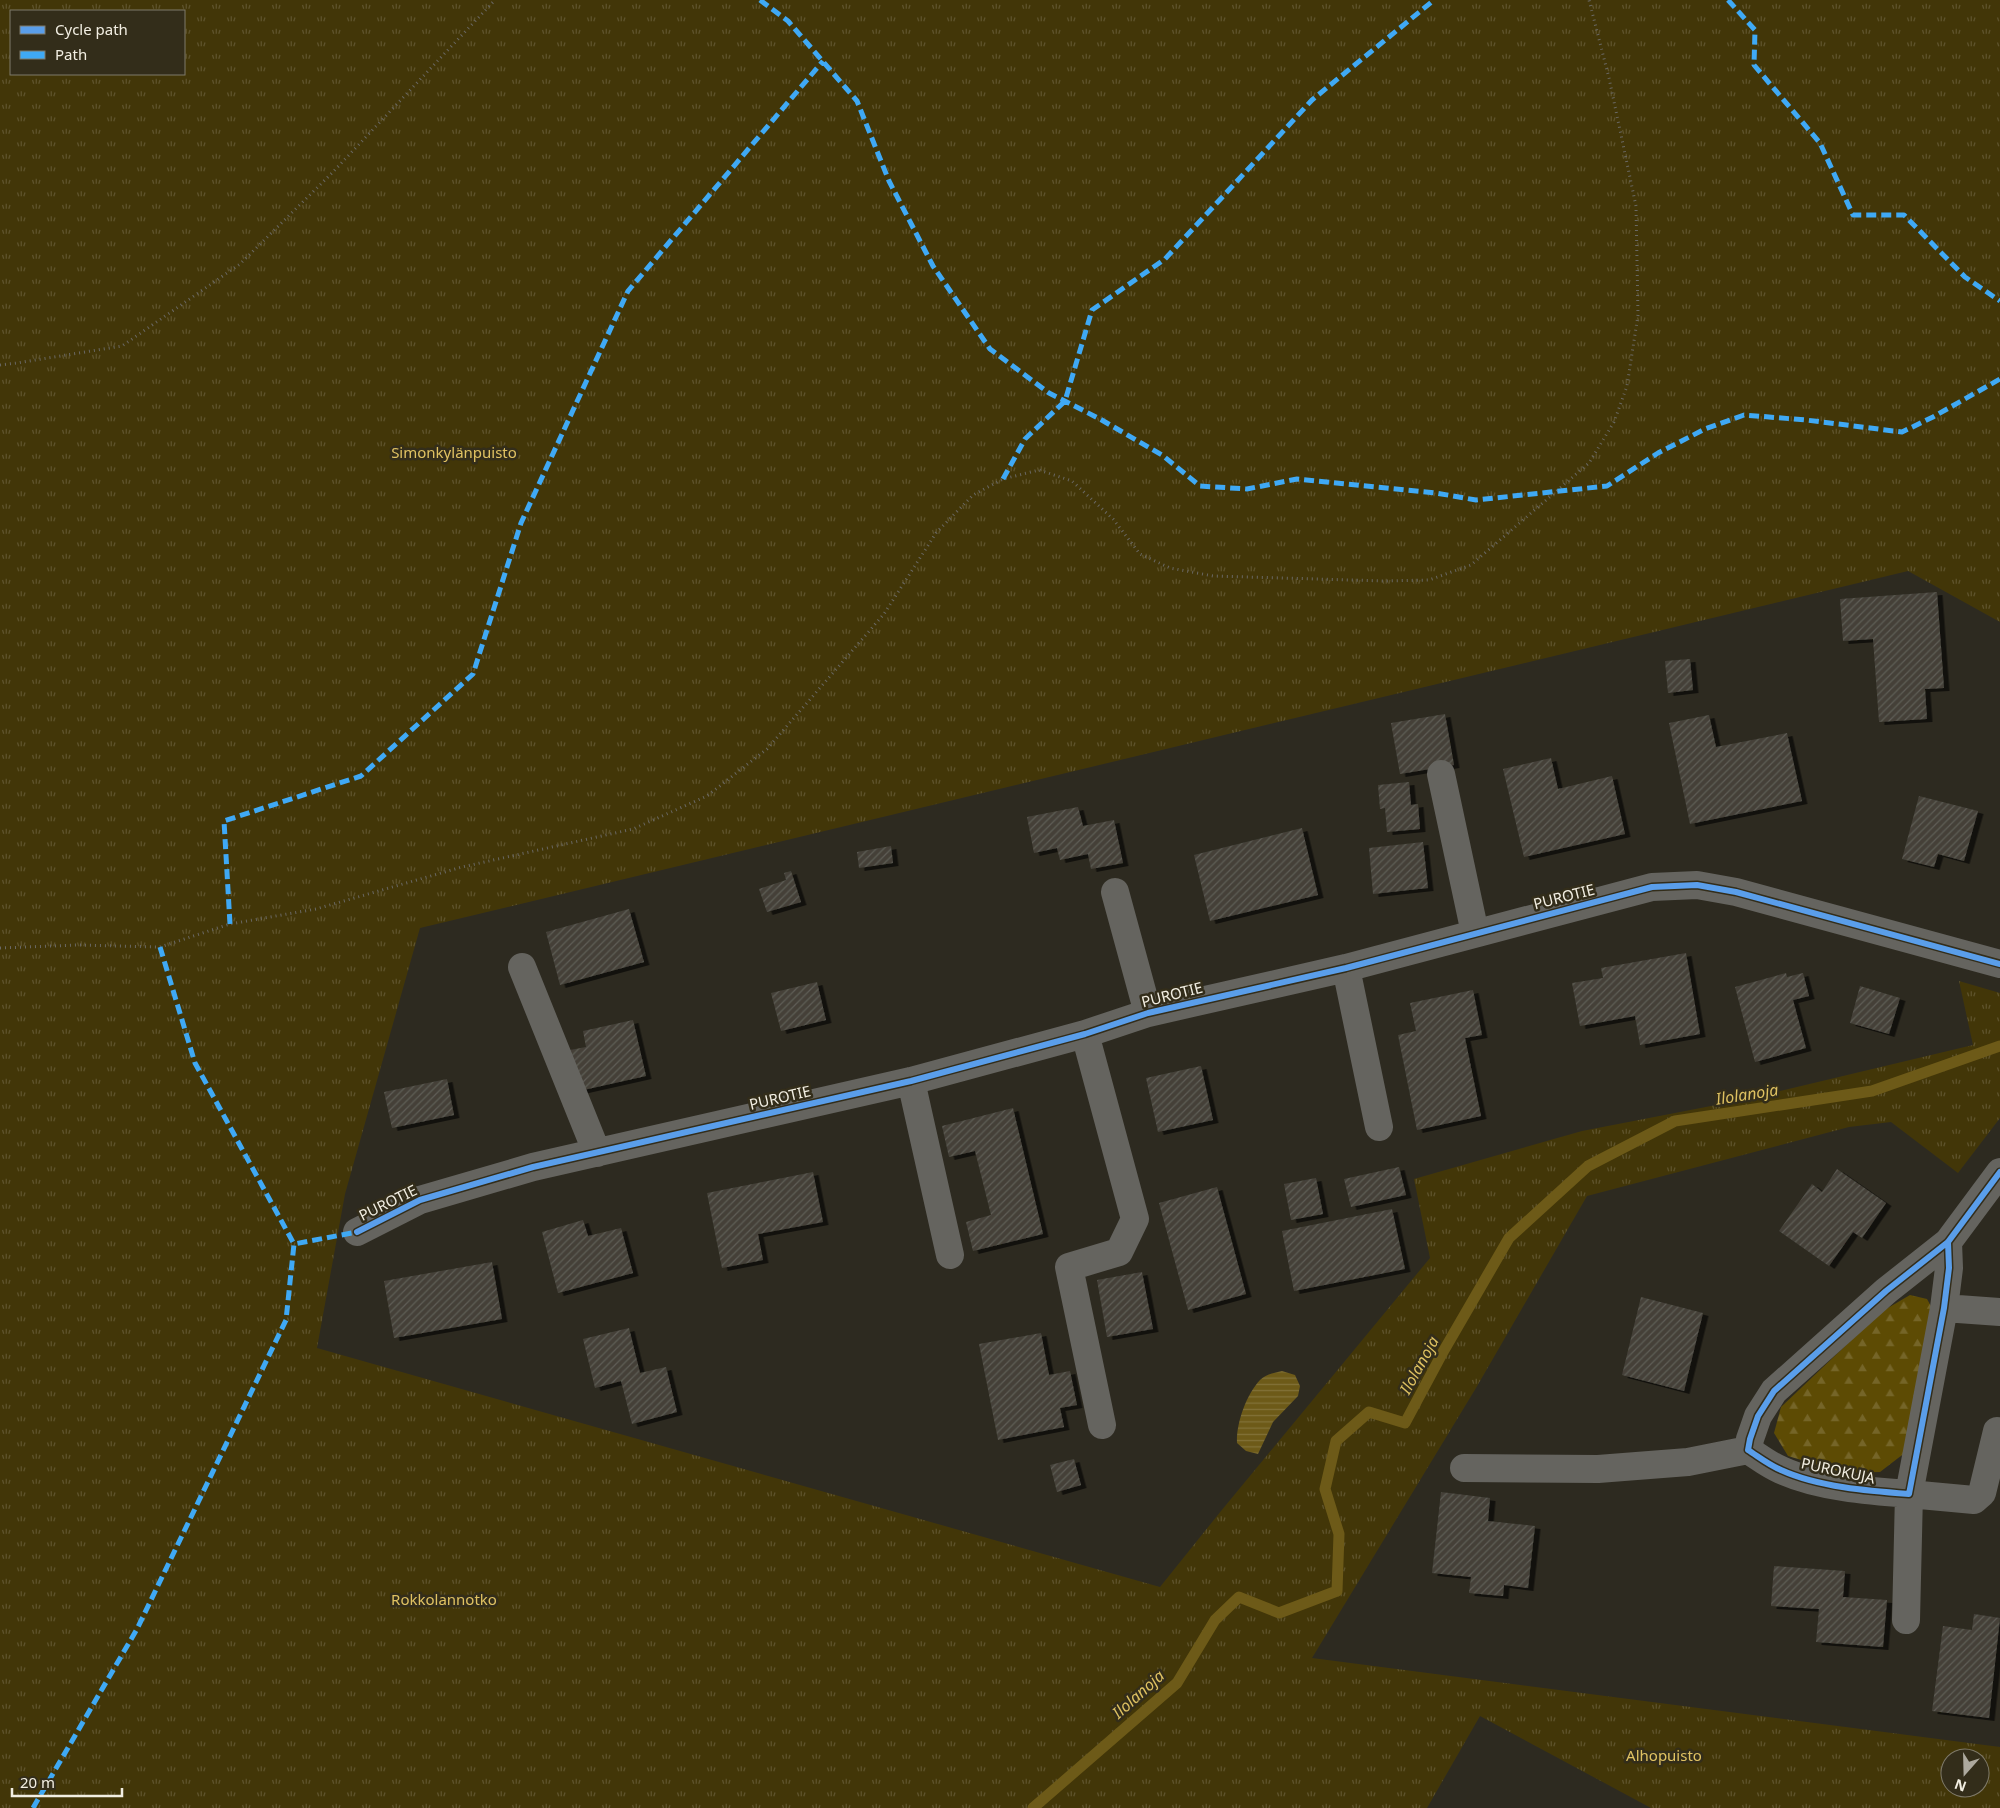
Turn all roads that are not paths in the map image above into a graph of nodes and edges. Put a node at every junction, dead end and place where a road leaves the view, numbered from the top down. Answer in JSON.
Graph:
{"nodes":[{"id":1,"x":1441,"y":774,"type":"dead end"},
{"id":2,"x":1114,"y":892,"type":"dead end"},
{"id":3,"x":1475,"y":932,"type":"junction"},
{"id":4,"x":2000,"y":964,"type":"edge"},
{"id":5,"x":522,"y":967,"type":"dead end"},
{"id":6,"x":1346,"y":968,"type":"junction"},
{"id":7,"x":1148,"y":1013,"type":"junction"},
{"id":8,"x":1085,"y":1034,"type":"junction"},
{"id":9,"x":911,"y":1081,"type":"junction"},
{"id":10,"x":1379,"y":1127,"type":"dead end"},
{"id":11,"x":597,"y":1153,"type":"junction"},
{"id":12,"x":2000,"y":1172,"type":"edge"},
{"id":13,"x":357,"y":1232,"type":"dead end"},
{"id":14,"x":1948,"y":1242,"type":"junction"},
{"id":15,"x":950,"y":1255,"type":"dead end"},
{"id":16,"x":1944,"y":1308,"type":"junction"},
{"id":17,"x":2000,"y":1312,"type":"edge"},
{"id":18,"x":1102,"y":1425,"type":"dead end"},
{"id":19,"x":1997,"y":1431,"type":"dead end"},
{"id":20,"x":1748,"y":1450,"type":"junction"},
{"id":21,"x":1464,"y":1468,"type":"dead end"},
{"id":22,"x":1909,"y":1494,"type":"junction"},
{"id":23,"x":1906,"y":1620,"type":"dead end"}],
"edges":[{"from":1,"to":3,"type":"street"},
{"from":2,"to":7,"type":"street"},
{"from":3,"to":4,"type":"street","name":"PUROTIE"},
{"from":3,"to":6,"type":"street","name":"PUROTIE"},
{"from":5,"to":11,"type":"street"},
{"from":6,"to":7,"type":"street","name":"PUROTIE"},
{"from":6,"to":10,"type":"street"},
{"from":7,"to":8,"type":"street","name":"PUROTIE"},
{"from":8,"to":9,"type":"street","name":"PUROTIE"},
{"from":8,"to":18,"type":"street"},
{"from":9,"to":11,"type":"street","name":"PUROTIE"},
{"from":9,"to":15,"type":"street"},
{"from":11,"to":13,"type":"street","name":"PUROTIE"},
{"from":12,"to":14,"type":"street"},
{"from":14,"to":16,"type":"street"},
{"from":14,"to":20,"type":"street"},
{"from":16,"to":17,"type":"street"},
{"from":16,"to":22,"type":"street"},
{"from":19,"to":22,"type":"street","name":"PUROKUJA"},
{"from":20,"to":21,"type":"street"},
{"from":20,"to":22,"type":"street","name":"PUROKUJA"},
{"from":22,"to":23,"type":"street"}]}
